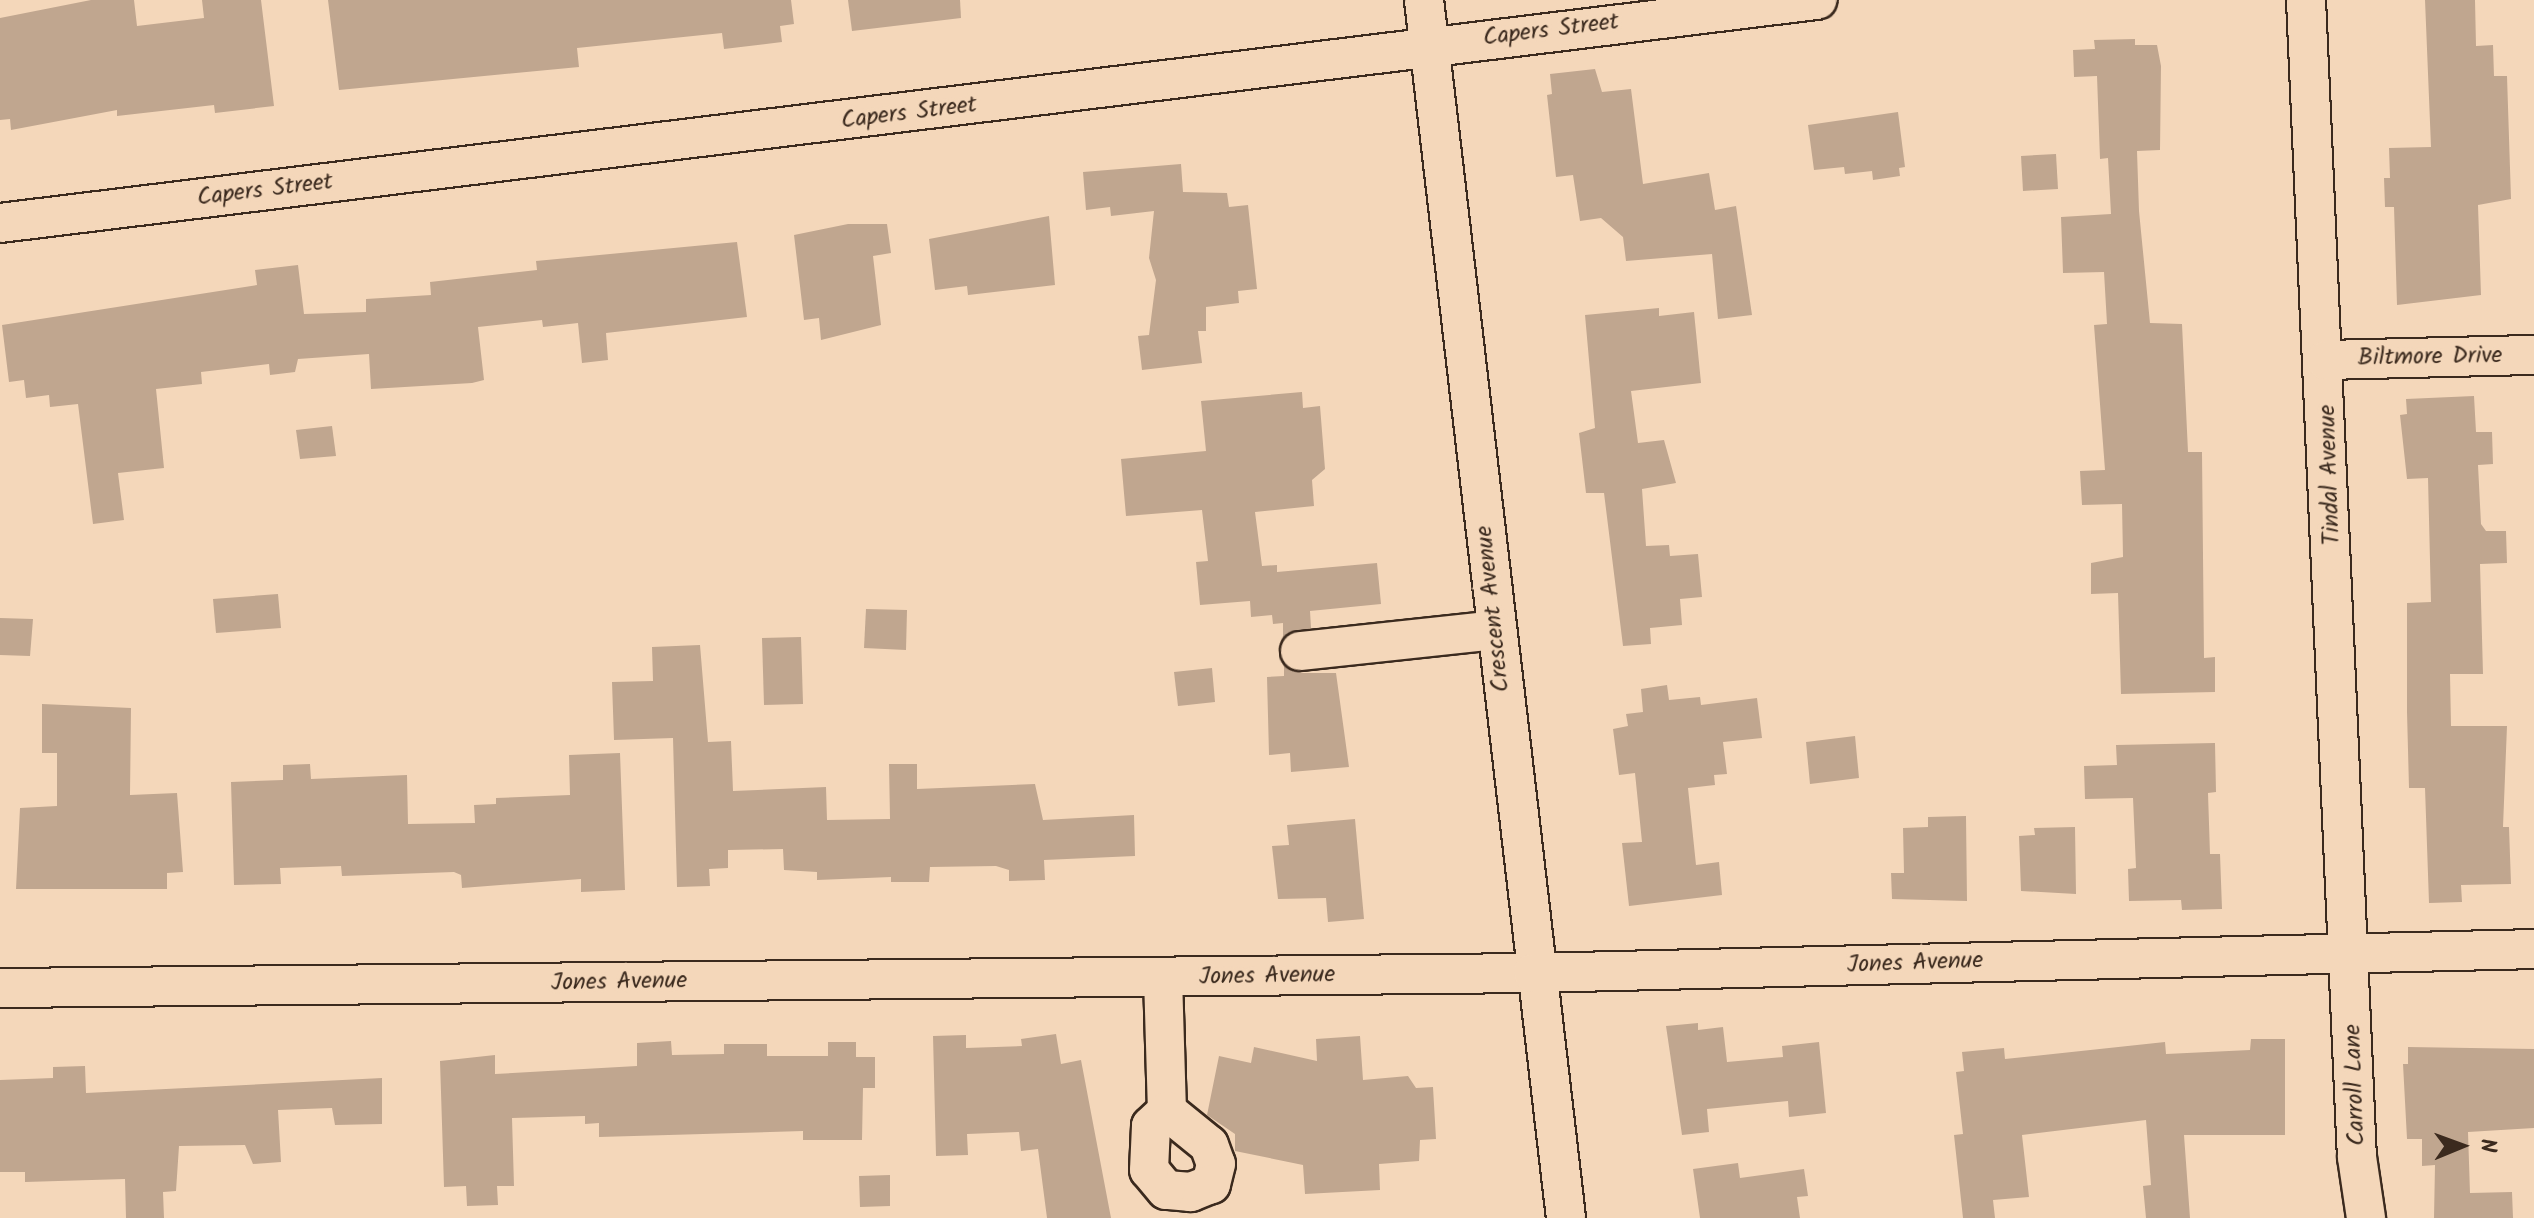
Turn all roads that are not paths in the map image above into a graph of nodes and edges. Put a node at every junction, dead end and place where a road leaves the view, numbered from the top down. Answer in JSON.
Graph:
{"nodes":[{"id":1,"x":1424,"y":0,"type":"edge"},
{"id":2,"x":1817,"y":0,"type":"edge"},
{"id":3,"x":2306,"y":0,"type":"edge"},
{"id":4,"x":1430,"y":44,"type":"junction"},
{"id":5,"x":0,"y":223,"type":"edge"},
{"id":6,"x":2534,"y":355,"type":"edge"},
{"id":7,"x":2326,"y":360,"type":"junction"},
{"id":8,"x":1495,"y":630,"type":"junction"},
{"id":9,"x":1300,"y":651,"type":"dead end"},
{"id":10,"x":2534,"y":949,"type":"edge"},
{"id":11,"x":2350,"y":950,"type":"junction"},
{"id":12,"x":1533,"y":973,"type":"junction"},
{"id":13,"x":1163,"y":977,"type":"junction"},
{"id":14,"x":0,"y":988,"type":"edge"},
{"id":15,"x":1167,"y":1111,"type":"dead end"},
{"id":16,"x":1566,"y":1218,"type":"edge"},
{"id":17,"x":2366,"y":1218,"type":"edge"}],
"edges":[{"from":1,"to":4,"type":"street","name":"Crescent Avenue"},
{"from":2,"to":4,"type":"street","name":"Capers Street"},
{"from":3,"to":7,"type":"street","name":"Tindal Avenue"},
{"from":4,"to":5,"type":"street","name":"Capers Street"},
{"from":4,"to":8,"type":"street","name":"Crescent Avenue"},
{"from":6,"to":7,"type":"street","name":"Biltmore Drive"},
{"from":7,"to":11,"type":"street","name":"Tindal Avenue"},
{"from":8,"to":9,"type":"street"},
{"from":8,"to":12,"type":"street","name":"Crescent Avenue"},
{"from":10,"to":11,"type":"street","name":"Jones Avenue"},
{"from":11,"to":12,"type":"street","name":"Jones Avenue"},
{"from":11,"to":17,"type":"street","name":"Carroll Lane"},
{"from":12,"to":13,"type":"street","name":"Jones Avenue"},
{"from":12,"to":16,"type":"street","name":"Crescent Avenue"},
{"from":13,"to":14,"type":"street","name":"Jones Avenue"},
{"from":13,"to":15,"type":"street"}]}
